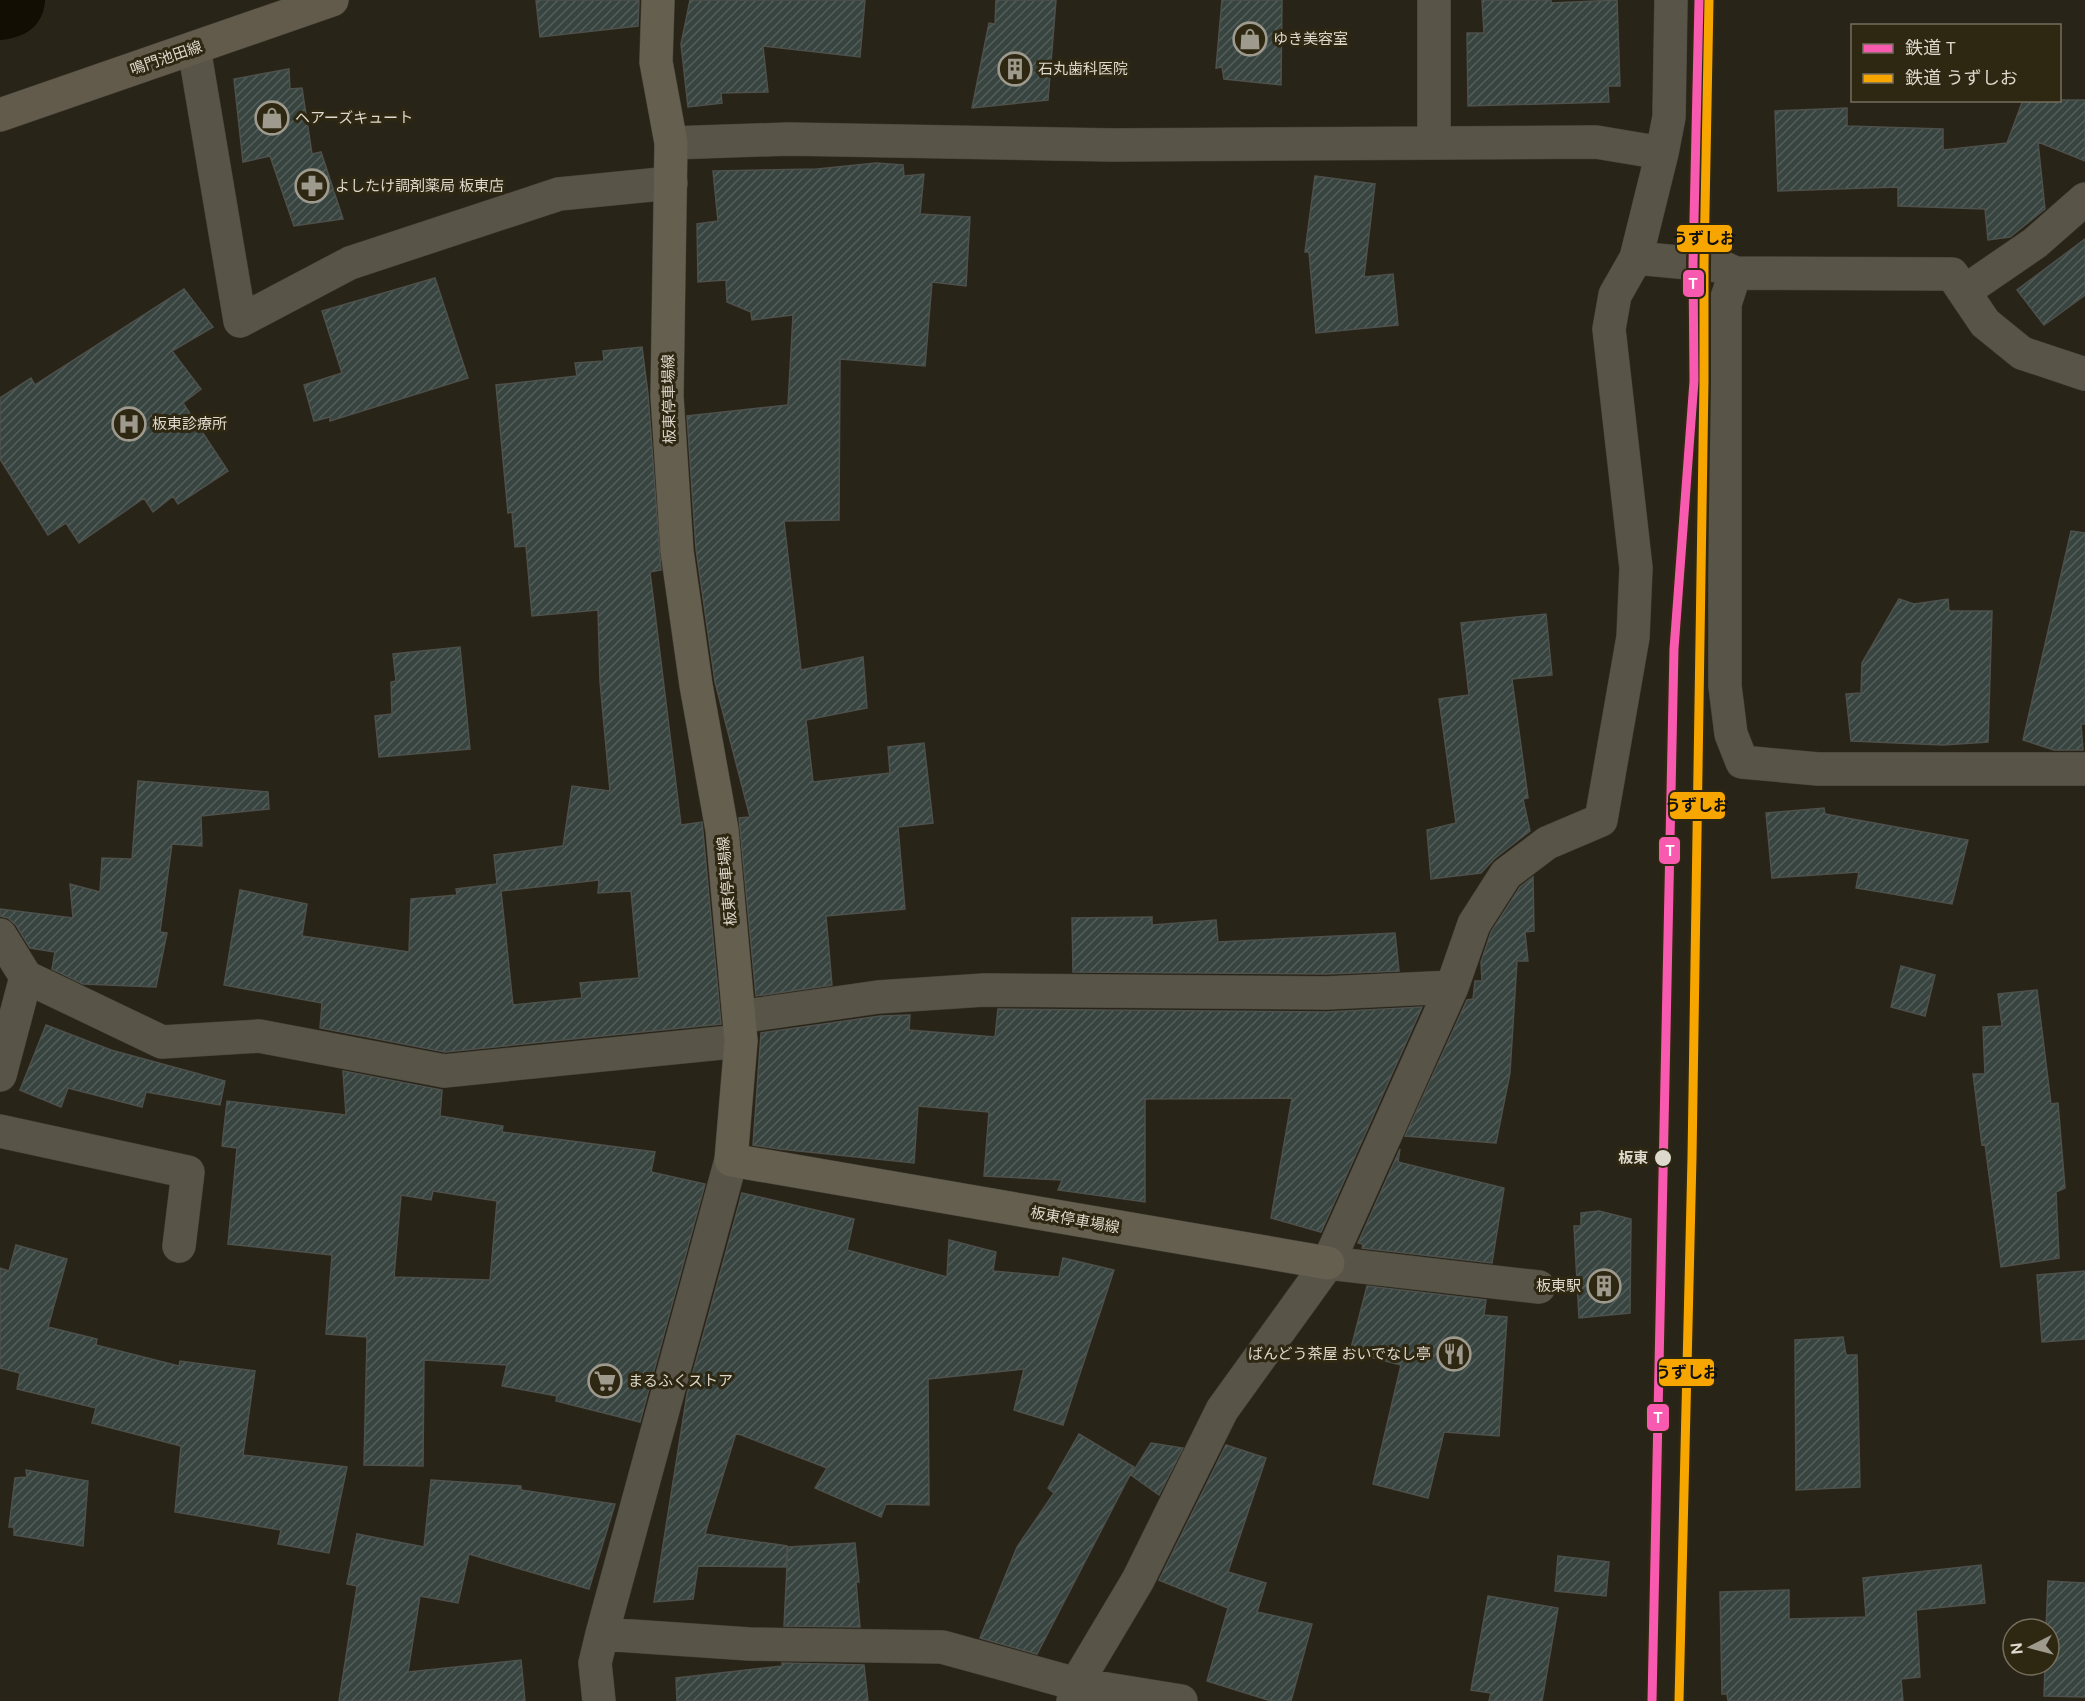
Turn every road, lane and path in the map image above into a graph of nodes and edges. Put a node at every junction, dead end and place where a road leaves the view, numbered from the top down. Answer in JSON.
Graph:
{"nodes":[{"id":1,"x":332,"y":0,"type":"edge"},
{"id":2,"x":658,"y":0,"type":"edge"},
{"id":3,"x":1434,"y":0,"type":"edge"},
{"id":4,"x":1671,"y":0,"type":"edge"},
{"id":5,"x":194,"y":48,"type":"junction"},
{"id":6,"x":0,"y":115,"type":"edge"},
{"id":7,"x":1434,"y":142,"type":"junction"},
{"id":8,"x":671,"y":143,"type":"junction"},
{"id":9,"x":1662,"y":153,"type":"junction"},
{"id":10,"x":671,"y":183,"type":"junction"},
{"id":11,"x":2085,"y":199,"type":"edge"},
{"id":12,"x":1636,"y":258,"type":"junction"},
{"id":13,"x":1735,"y":273,"type":"junction"},
{"id":14,"x":1965,"y":291,"type":"junction"},
{"id":15,"x":2085,"y":374,"type":"edge"},
{"id":16,"x":2085,"y":770,"type":"edge"},
{"id":17,"x":0,"y":935,"type":"edge"},
{"id":18,"x":26,"y":977,"type":"junction"},
{"id":19,"x":1452,"y":987,"type":"junction"},
{"id":20,"x":740,"y":1029,"type":"junction"},
{"id":21,"x":0,"y":1075,"type":"edge"},
{"id":22,"x":0,"y":1131,"type":"edge"},
{"id":23,"x":731,"y":1160,"type":"junction"},
{"id":24,"x":179,"y":1246,"type":"dead end"},
{"id":25,"x":1328,"y":1263,"type":"junction"},
{"id":26,"x":1539,"y":1287,"type":"dead end"},
{"id":27,"x":602,"y":1634,"type":"junction"},
{"id":28,"x":1074,"y":1692,"type":"edge"},
{"id":29,"x":599,"y":1701,"type":"edge"},
{"id":30,"x":1180,"y":1701,"type":"edge"}],
"edges":[{"from":1,"to":5,"type":"main road","name":"鳴門池田線"},
{"from":2,"to":8,"type":"main road","name":"板東停車場線"},
{"from":3,"to":7,"type":"street"},
{"from":4,"to":9,"type":"street"},
{"from":5,"to":6,"type":"main road","name":"鳴門池田線"},
{"from":5,"to":10,"type":"street"},
{"from":7,"to":8,"type":"street"},
{"from":7,"to":9,"type":"street"},
{"from":8,"to":10,"type":"main road","name":"板東停車場線"},
{"from":9,"to":12,"type":"street"},
{"from":10,"to":20,"type":"main road","name":"板東停車場線"},
{"from":11,"to":14,"type":"street"},
{"from":12,"to":13,"type":"street"},
{"from":12,"to":19,"type":"street"},
{"from":13,"to":14,"type":"street"},
{"from":13,"to":16,"type":"street"},
{"from":14,"to":15,"type":"street"},
{"from":17,"to":18,"type":"street"},
{"from":18,"to":20,"type":"street"},
{"from":18,"to":21,"type":"street"},
{"from":19,"to":20,"type":"street"},
{"from":19,"to":25,"type":"street"},
{"from":20,"to":23,"type":"main road","name":"板東停車場線"},
{"from":22,"to":24,"type":"street"},
{"from":23,"to":25,"type":"main road","name":"板東停車場線"},
{"from":23,"to":27,"type":"street"},
{"from":25,"to":26,"type":"street"},
{"from":25,"to":28,"type":"street"},
{"from":27,"to":28,"type":"street"},
{"from":27,"to":29,"type":"street"},
{"from":28,"to":30,"type":"street"}]}
